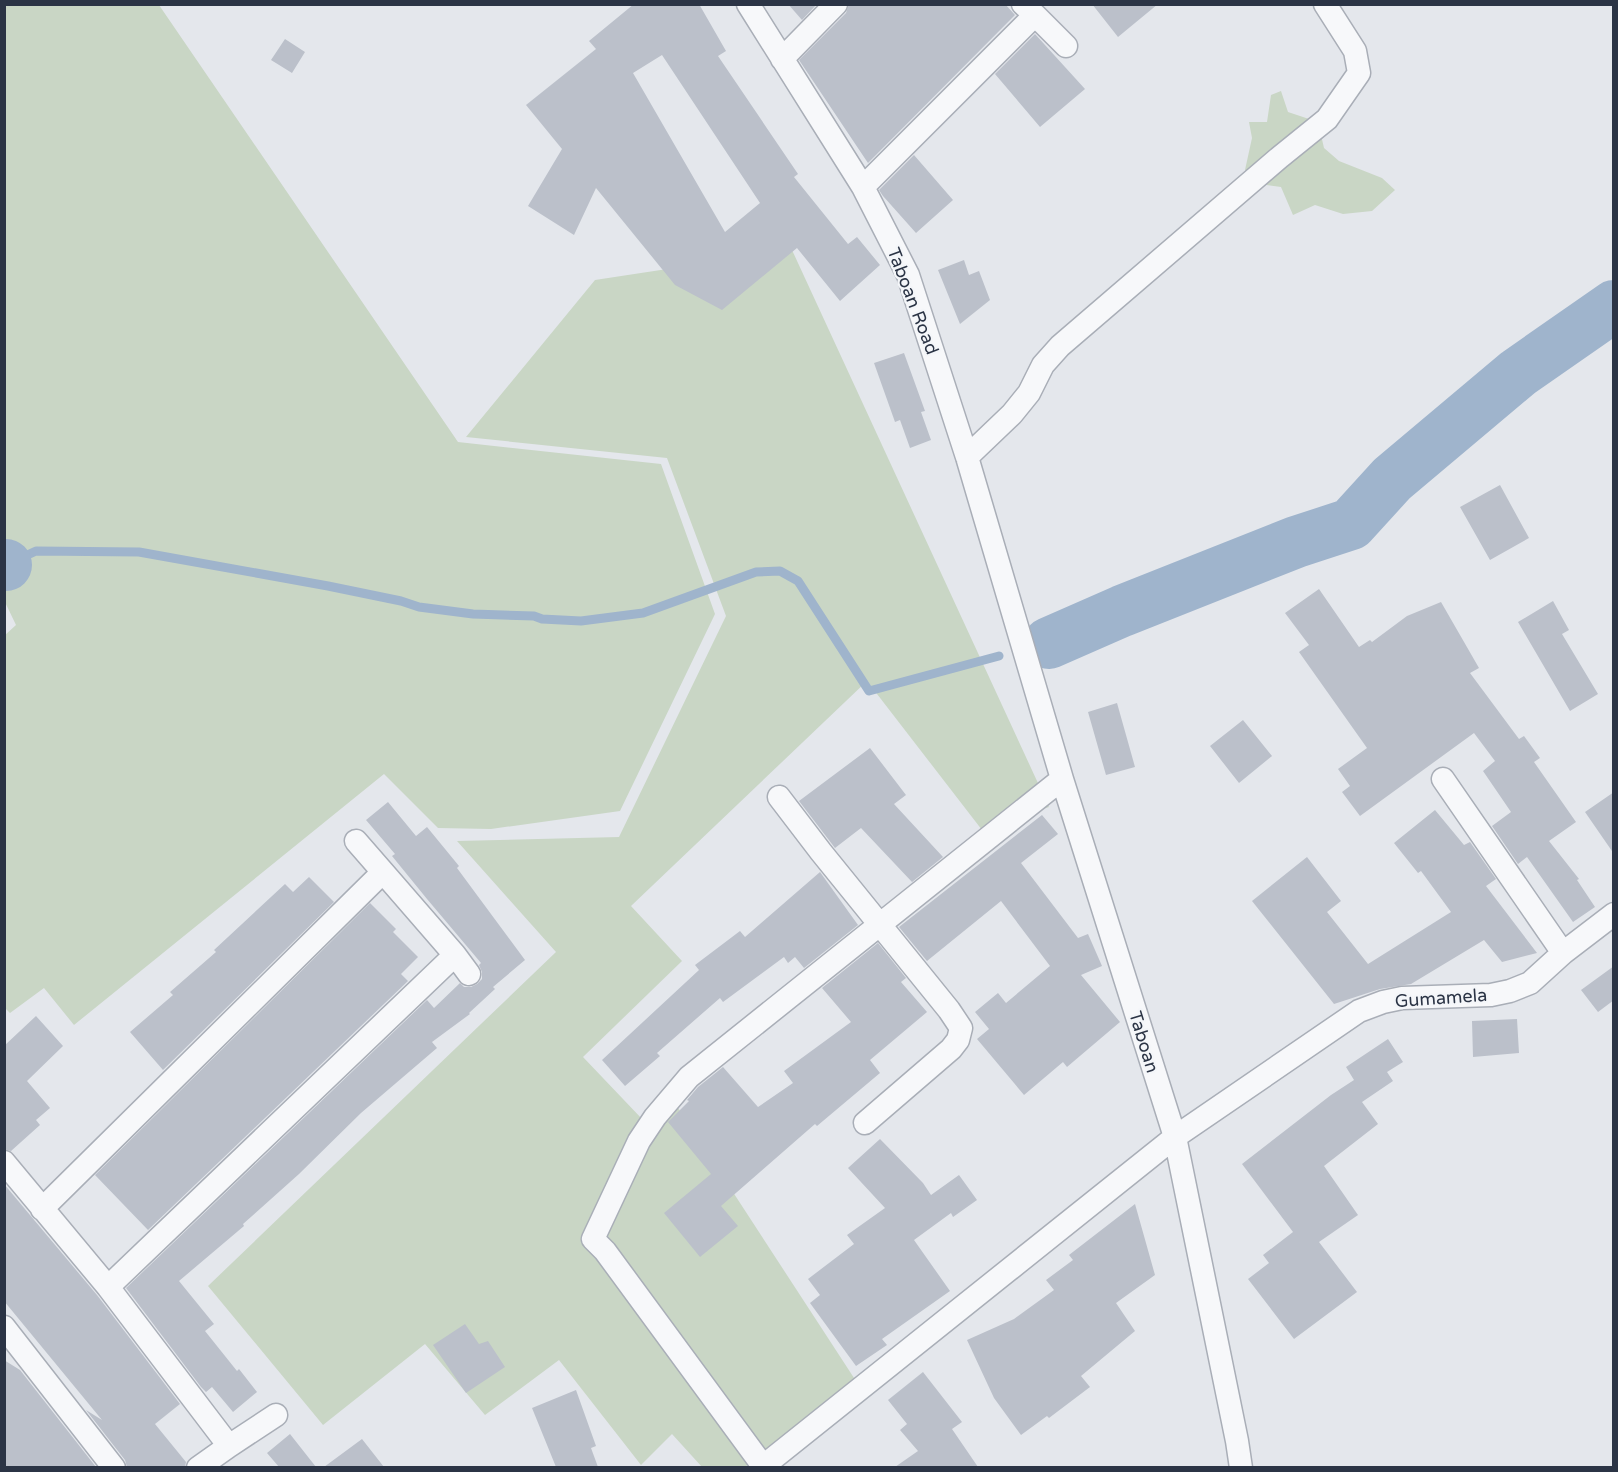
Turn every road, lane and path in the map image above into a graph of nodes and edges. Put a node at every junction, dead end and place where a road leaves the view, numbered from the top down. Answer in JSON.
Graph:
{"nodes":[{"id":1,"x":748,"y":4,"type":"edge"},
{"id":2,"x":836,"y":4,"type":"edge"},
{"id":3,"x":1325,"y":4,"type":"edge"},
{"id":4,"x":1029,"y":10,"type":"edge"},
{"id":5,"x":1066,"y":46,"type":"dead end"},
{"id":6,"x":782,"y":59,"type":"junction"},
{"id":7,"x":863,"y":187,"type":"junction"},
{"id":8,"x":968,"y":457,"type":"junction"},
{"id":9,"x":1017,"y":625,"type":"joint"},
{"id":10,"x":1062,"y":779,"type":"junction"},
{"id":11,"x":1443,"y":779,"type":"dead end"},
{"id":12,"x":779,"y":797,"type":"dead end"},
{"id":13,"x":356,"y":841,"type":"dead end"},
{"id":14,"x":383,"y":872,"type":"junction"},
{"id":15,"x":1614,"y":914,"type":"edge"},
{"id":16,"x":880,"y":924,"type":"junction"},
{"id":17,"x":1563,"y":953,"type":"junction"},
{"id":18,"x":455,"y":955,"type":"junction"},
{"id":19,"x":469,"y":974,"type":"dead end"},
{"id":20,"x":865,"y":1123,"type":"dead end"},
{"id":21,"x":1175,"y":1137,"type":"junction"},
{"id":22,"x":4,"y":1162,"type":"edge"},
{"id":23,"x":42,"y":1209,"type":"junction"},
{"id":24,"x":108,"y":1287,"type":"junction"},
{"id":25,"x":4,"y":1327,"type":"edge"},
{"id":26,"x":276,"y":1415,"type":"dead end"},
{"id":27,"x":229,"y":1446,"type":"junction"},
{"id":28,"x":114,"y":1467,"type":"edge"},
{"id":29,"x":198,"y":1467,"type":"edge"},
{"id":30,"x":762,"y":1467,"type":"edge"},
{"id":31,"x":1241,"y":1467,"type":"edge"}],
"edges":[{"from":1,"to":6,"type":"street","name":"Taboan Road"},
{"from":2,"to":6,"type":"street"},
{"from":3,"to":8,"type":"street"},
{"from":4,"to":5,"type":"street"},
{"from":4,"to":7,"type":"street"},
{"from":6,"to":7,"type":"street","name":"Taboan Road"},
{"from":7,"to":8,"type":"street","name":"Taboan Road"},
{"from":8,"to":9,"type":"street","name":"Taboan Road"},
{"from":9,"to":10,"type":"street","name":"Taboan"},
{"from":10,"to":16,"type":"street"},
{"from":10,"to":21,"type":"street","name":"Taboan"},
{"from":11,"to":17,"type":"street"},
{"from":12,"to":16,"type":"street"},
{"from":13,"to":14,"type":"street"},
{"from":14,"to":18,"type":"street"},
{"from":14,"to":23,"type":"street"},
{"from":15,"to":17,"type":"street","name":"Gumamela"},
{"from":16,"to":20,"type":"street"},
{"from":16,"to":30,"type":"street"},
{"from":17,"to":21,"type":"street","name":"Gumamela"},
{"from":18,"to":19,"type":"street"},
{"from":18,"to":24,"type":"street"},
{"from":21,"to":30,"type":"street","name":"Gumamela"},
{"from":21,"to":31,"type":"street","name":"Taboan"},
{"from":22,"to":23,"type":"street"},
{"from":23,"to":24,"type":"street"},
{"from":24,"to":27,"type":"street"},
{"from":25,"to":28,"type":"street"},
{"from":26,"to":27,"type":"street"},
{"from":27,"to":29,"type":"street"}]}
